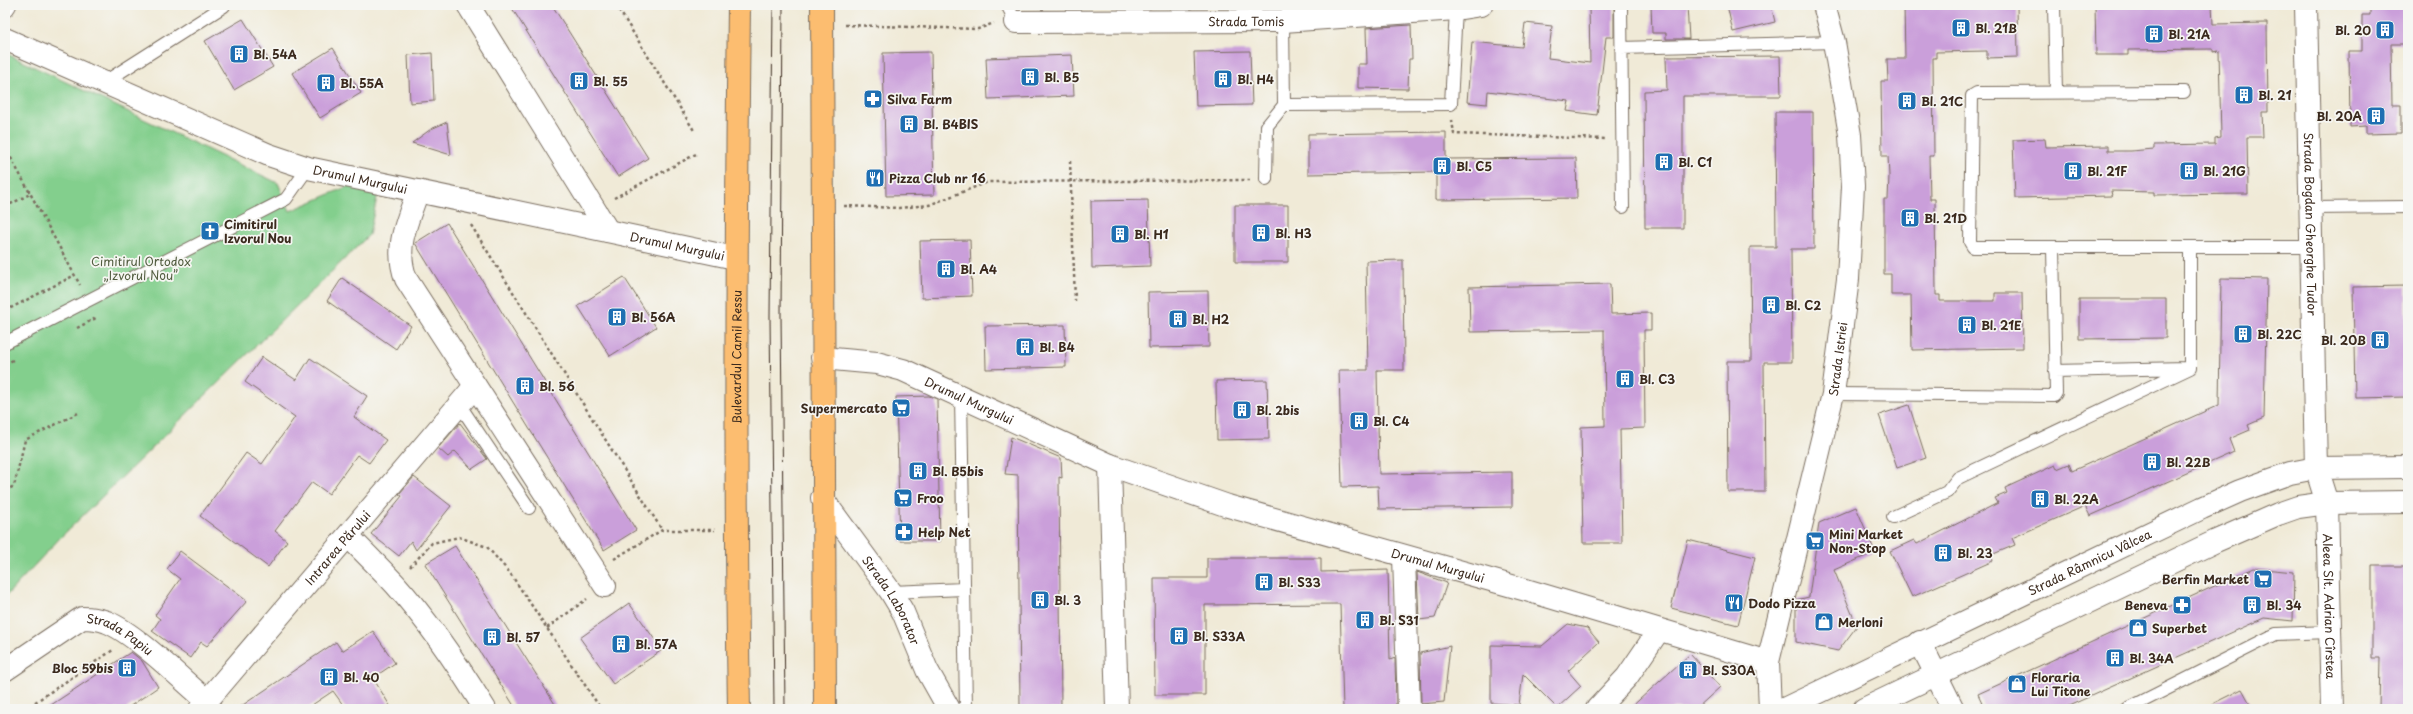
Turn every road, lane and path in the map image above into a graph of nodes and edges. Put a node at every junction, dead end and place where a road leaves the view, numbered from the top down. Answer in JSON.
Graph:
{"nodes":[{"id":1,"x":7,"y":5,"type":"edge"},
{"id":2,"x":468,"y":5,"type":"edge"},
{"id":3,"x":616,"y":5,"type":"edge"},
{"id":4,"x":739,"y":5,"type":"edge"},
{"id":5,"x":1481,"y":5,"type":"edge"},
{"id":6,"x":1621,"y":5,"type":"edge"},
{"id":7,"x":1824,"y":5,"type":"edge"},
{"id":8,"x":2054,"y":5,"type":"edge"},
{"id":9,"x":2306,"y":5,"type":"edge"},
{"id":10,"x":224,"y":6,"type":"dead end"},
{"id":11,"x":5,"y":8,"type":"edge"},
{"id":12,"x":1456,"y":9,"type":"junction"},
{"id":13,"x":1009,"y":13,"type":"edge"},
{"id":14,"x":1130,"y":13,"type":"edge"},
{"id":15,"x":822,"y":15,"type":"edge"},
{"id":16,"x":1283,"y":22,"type":"junction"},
{"id":17,"x":5,"y":39,"type":"edge"},
{"id":18,"x":1834,"y":42,"type":"junction"},
{"id":19,"x":1621,"y":48,"type":"junction"},
{"id":20,"x":103,"y":83,"type":"junction"},
{"id":21,"x":2056,"y":92,"type":"junction"},
{"id":22,"x":2184,"y":92,"type":"dead end"},
{"id":23,"x":1451,"y":104,"type":"junction"},
{"id":24,"x":1284,"y":105,"type":"junction"},
{"id":25,"x":695,"y":132,"type":"dead end"},
{"id":26,"x":1622,"y":139,"type":"junction"},
{"id":27,"x":5,"y":147,"type":"edge"},
{"id":28,"x":696,"y":154,"type":"dead end"},
{"id":29,"x":1070,"y":161,"type":"dead end"},
{"id":30,"x":308,"y":168,"type":"junction"},
{"id":31,"x":1266,"y":179,"type":"joint"},
{"id":32,"x":1070,"y":181,"type":"junction"},
{"id":33,"x":418,"y":191,"type":"junction"},
{"id":34,"x":30,"y":194,"type":"junction"},
{"id":35,"x":455,"y":199,"type":"junction"},
{"id":36,"x":822,"y":205,"type":"junction"},
{"id":37,"x":5,"y":207,"type":"edge"},
{"id":38,"x":1623,"y":207,"type":"dead end"},
{"id":39,"x":2408,"y":207,"type":"edge"},
{"id":40,"x":2310,"y":208,"type":"junction"},
{"id":41,"x":594,"y":209,"type":"junction"},
{"id":42,"x":608,"y":231,"type":"junction"},
{"id":43,"x":2310,"y":247,"type":"junction"},
{"id":44,"x":2053,"y":248,"type":"junction"},
{"id":45,"x":2190,"y":248,"type":"junction"},
{"id":46,"x":736,"y":258,"type":"junction"},
{"id":47,"x":75,"y":275,"type":"junction"},
{"id":48,"x":88,"y":301,"type":"junction"},
{"id":49,"x":1075,"y":301,"type":"dead end"},
{"id":50,"x":5,"y":311,"type":"edge"},
{"id":51,"x":75,"y":329,"type":"dead end"},
{"id":52,"x":5,"y":343,"type":"edge"},
{"id":53,"x":19,"y":357,"type":"dead end"},
{"id":54,"x":822,"y":358,"type":"junction"},
{"id":55,"x":5,"y":364,"type":"edge"},
{"id":56,"x":2190,"y":368,"type":"junction"},
{"id":57,"x":2056,"y":371,"type":"junction"},
{"id":58,"x":475,"y":386,"type":"junction"},
{"id":59,"x":1833,"y":394,"type":"junction"},
{"id":60,"x":961,"y":396,"type":"junction"},
{"id":61,"x":459,"y":404,"type":"junction"},
{"id":62,"x":80,"y":412,"type":"dead end"},
{"id":63,"x":1110,"y":465,"type":"junction"},
{"id":64,"x":2408,"y":466,"type":"edge"},
{"id":65,"x":2316,"y":468,"type":"junction"},
{"id":66,"x":5,"y":490,"type":"edge"},
{"id":67,"x":822,"y":498,"type":"junction"},
{"id":68,"x":2408,"y":502,"type":"edge"},
{"id":69,"x":2327,"y":503,"type":"junction"},
{"id":70,"x":529,"y":508,"type":"dead end"},
{"id":71,"x":1893,"y":518,"type":"dead end"},
{"id":72,"x":662,"y":530,"type":"junction"},
{"id":73,"x":736,"y":530,"type":"junction"},
{"id":74,"x":348,"y":536,"type":"junction"},
{"id":75,"x":1404,"y":557,"type":"junction"},
{"id":76,"x":600,"y":578,"type":"junction"},
{"id":77,"x":395,"y":584,"type":"junction"},
{"id":78,"x":964,"y":589,"type":"junction"},
{"id":79,"x":891,"y":592,"type":"junction"},
{"id":80,"x":547,"y":628,"type":"junction"},
{"id":81,"x":1659,"y":630,"type":"junction"},
{"id":82,"x":2330,"y":632,"type":"junction"},
{"id":83,"x":132,"y":638,"type":"junction"},
{"id":84,"x":1920,"y":642,"type":"junction"},
{"id":85,"x":1768,"y":662,"type":"junction"},
{"id":86,"x":5,"y":670,"type":"edge"},
{"id":87,"x":1936,"y":673,"type":"junction"},
{"id":88,"x":204,"y":705,"type":"edge"},
{"id":89,"x":25,"y":709,"type":"edge"},
{"id":90,"x":486,"y":709,"type":"edge"},
{"id":91,"x":600,"y":709,"type":"edge"},
{"id":92,"x":739,"y":709,"type":"edge"},
{"id":93,"x":825,"y":709,"type":"edge"},
{"id":94,"x":950,"y":709,"type":"edge"},
{"id":95,"x":966,"y":709,"type":"edge"},
{"id":96,"x":1116,"y":709,"type":"edge"},
{"id":97,"x":1409,"y":709,"type":"edge"},
{"id":98,"x":1597,"y":709,"type":"edge"},
{"id":99,"x":1770,"y":709,"type":"edge"},
{"id":100,"x":1784,"y":709,"type":"edge"},
{"id":101,"x":1864,"y":709,"type":"edge"},
{"id":102,"x":1953,"y":709,"type":"edge"},
{"id":103,"x":2127,"y":709,"type":"edge"},
{"id":104,"x":2332,"y":709,"type":"edge"}],
"edges":[{"from":1,"to":11,"type":"street"},
{"from":2,"to":41,"type":"street"},
{"from":3,"to":25,"type":"path"},
{"from":4,"to":46,"type":"main road","name":"Bulevardul Camil Ressu"},
{"from":5,"to":12,"type":"street","name":"Strada Tomis"},
{"from":6,"to":19,"type":"lane"},
{"from":7,"to":18,"type":"street","name":"Strada Istriei"},
{"from":8,"to":21,"type":"lane"},
{"from":9,"to":40,"type":"street","name":"Strada Bogdan Gheorghe Tudor"},
{"from":10,"to":20,"type":"lane"},
{"from":12,"to":16,"type":"street","name":"Strada Tomis"},
{"from":12,"to":23,"type":"lane"},
{"from":13,"to":14,"type":"street","name":"Strada Tomis"},
{"from":13,"to":15,"type":"path"},
{"from":14,"to":16,"type":"street","name":"Strada Tomis"},
{"from":15,"to":36,"type":"main road"},
{"from":16,"to":24,"type":"lane"},
{"from":17,"to":20,"type":"street","name":"Drumul Murgului"},
{"from":18,"to":19,"type":"lane"},
{"from":18,"to":59,"type":"street","name":"Strada Istriei"},
{"from":19,"to":26,"type":"lane"},
{"from":20,"to":30,"type":"street","name":"Drumul Murgului"},
{"from":21,"to":22,"type":"lane"},
{"from":21,"to":44,"type":"lane"},
{"from":23,"to":24,"type":"lane"},
{"from":23,"to":26,"type":"path"},
{"from":24,"to":31,"type":"lane"},
{"from":26,"to":38,"type":"lane"},
{"from":27,"to":34,"type":"path"},
{"from":28,"to":41,"type":"path"},
{"from":29,"to":32,"type":"path"},
{"from":30,"to":33,"type":"street","name":"Drumul Murgului"},
{"from":30,"to":48,"type":"lane"},
{"from":31,"to":32,"type":"path"},
{"from":32,"to":36,"type":"path"},
{"from":32,"to":49,"type":"path"},
{"from":33,"to":35,"type":"street","name":"Drumul Murgului"},
{"from":33,"to":58,"type":"street"},
{"from":34,"to":37,"type":"path"},
{"from":34,"to":47,"type":"path"},
{"from":35,"to":42,"type":"street","name":"Drumul Murgului"},
{"from":35,"to":72,"type":"path"},
{"from":36,"to":54,"type":"main road"},
{"from":39,"to":40,"type":"lane"},
{"from":40,"to":43,"type":"street","name":"Strada Bogdan Gheorghe Tudor"},
{"from":41,"to":42,"type":"street"},
{"from":42,"to":46,"type":"street","name":"Drumul Murgului"},
{"from":43,"to":45,"type":"lane"},
{"from":43,"to":65,"type":"street","name":"Strada Bogdan Gheorghe Tudor"},
{"from":44,"to":45,"type":"lane"},
{"from":44,"to":57,"type":"lane"},
{"from":45,"to":56,"type":"lane"},
{"from":46,"to":73,"type":"main road","name":"Bulevardul Camil Ressu"},
{"from":47,"to":48,"type":"path"},
{"from":47,"to":50,"type":"path"},
{"from":48,"to":51,"type":"path"},
{"from":48,"to":52,"type":"lane"},
{"from":53,"to":55,"type":"path"},
{"from":54,"to":60,"type":"street","name":"Drumul Murgului"},
{"from":54,"to":67,"type":"main road"},
{"from":56,"to":57,"type":"lane"},
{"from":56,"to":71,"type":"lane"},
{"from":57,"to":59,"type":"lane"},
{"from":58,"to":61,"type":"street","name":"Intrarea Părului"},
{"from":58,"to":76,"type":"street"},
{"from":59,"to":85,"type":"street","name":"Strada Istriei"},
{"from":60,"to":63,"type":"street","name":"Drumul Murgului"},
{"from":60,"to":78,"type":"lane"},
{"from":61,"to":70,"type":"lane"},
{"from":61,"to":74,"type":"street","name":"Intrarea Părului"},
{"from":62,"to":66,"type":"path"},
{"from":63,"to":75,"type":"street","name":"Drumul Murgului"},
{"from":63,"to":96,"type":"street"},
{"from":64,"to":65,"type":"street","name":"Strada Râmnicu Vâlcea"},
{"from":65,"to":69,"type":"street","name":"Strada Bogdan Gheorghe Tudor"},
{"from":65,"to":84,"type":"street","name":"Strada Râmnicu Vâlcea"},
{"from":67,"to":79,"type":"street","name":"Strada Laborator"},
{"from":67,"to":93,"type":"main road"},
{"from":68,"to":69,"type":"street"},
{"from":69,"to":82,"type":"street","name":"Aleea Slt. Adrian Cîrstea"},
{"from":69,"to":87,"type":"street"},
{"from":72,"to":73,"type":"path"},
{"from":72,"to":76,"type":"path"},
{"from":73,"to":92,"type":"main road","name":"Bulevardul Camil Ressu"},
{"from":74,"to":77,"type":"street"},
{"from":74,"to":88,"type":"street","name":"Intrarea Părului"},
{"from":75,"to":81,"type":"street","name":"Drumul Murgului"},
{"from":75,"to":97,"type":"street"},
{"from":76,"to":80,"type":"path"},
{"from":77,"to":80,"type":"path"},
{"from":77,"to":90,"type":"street"},
{"from":78,"to":79,"type":"lane"},
{"from":78,"to":95,"type":"lane"},
{"from":79,"to":94,"type":"street","name":"Strada Laborator"},
{"from":80,"to":91,"type":"path"},
{"from":81,"to":85,"type":"street","name":"Drumul Murgului"},
{"from":81,"to":98,"type":"street"},
{"from":82,"to":103,"type":"lane"},
{"from":82,"to":104,"type":"street","name":"Aleea Slt. Adrian Cîrstea"},
{"from":83,"to":86,"type":"street","name":"Strada Papiu"},
{"from":83,"to":88,"type":"street","name":"Strada Papiu"},
{"from":83,"to":89,"type":"path"},
{"from":84,"to":87,"type":"street"},
{"from":84,"to":100,"type":"street","name":"Strada Râmnicu Vâlcea"},
{"from":85,"to":99,"type":"street","name":"Strada Istriei"},
{"from":87,"to":101,"type":"street"},
{"from":87,"to":102,"type":"street"}]}
